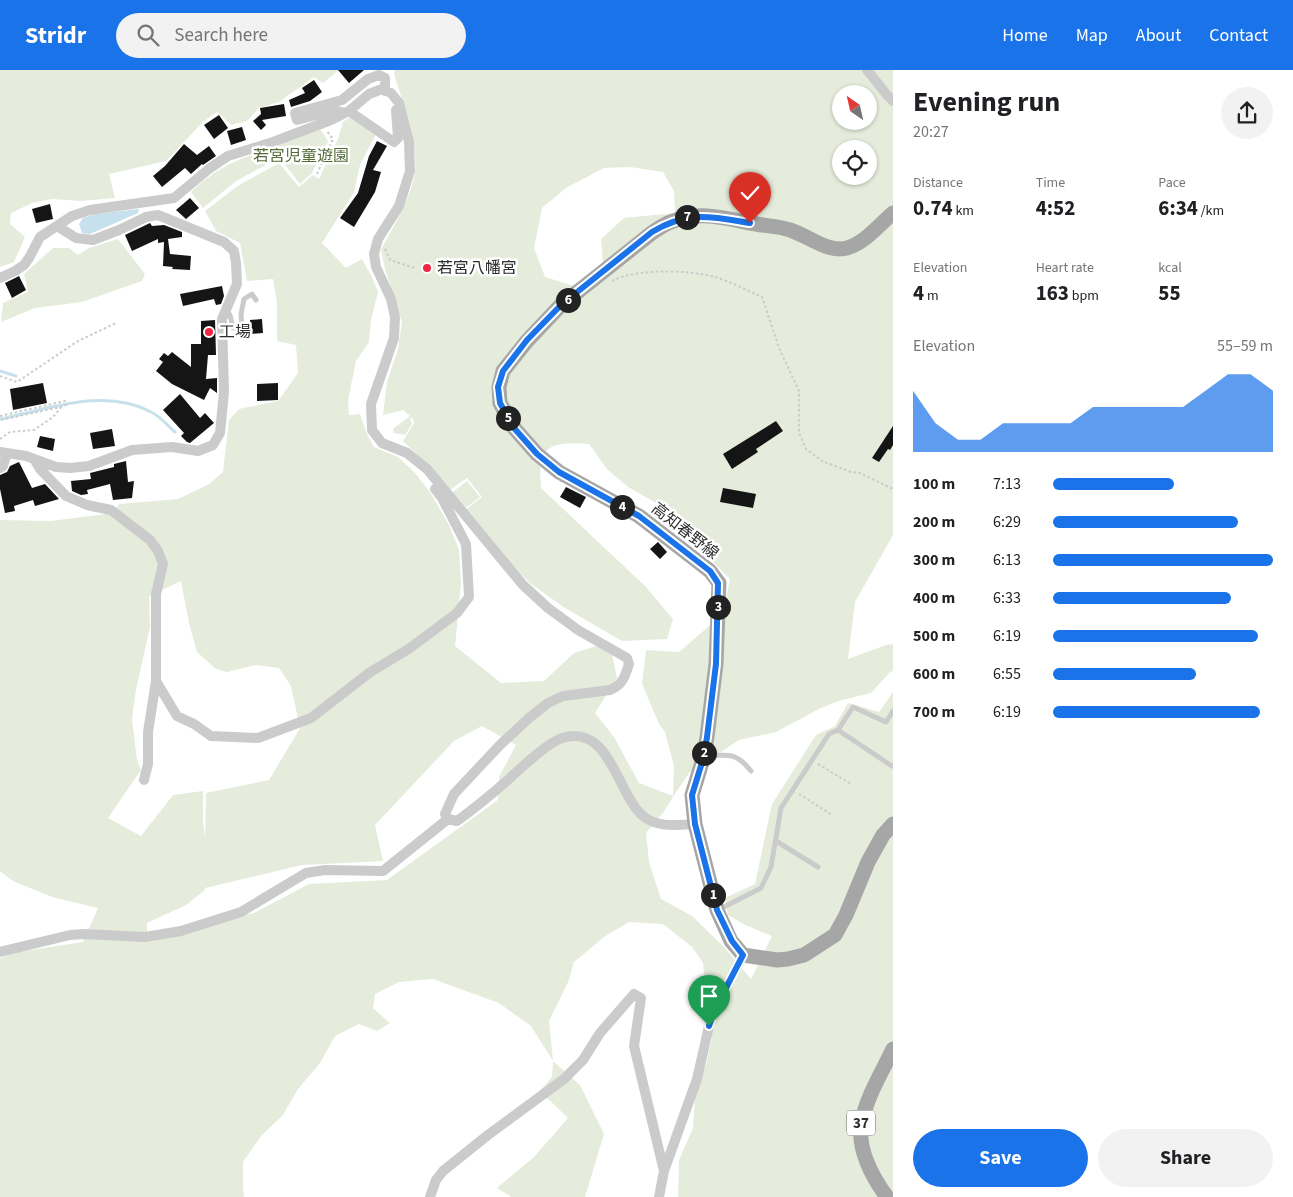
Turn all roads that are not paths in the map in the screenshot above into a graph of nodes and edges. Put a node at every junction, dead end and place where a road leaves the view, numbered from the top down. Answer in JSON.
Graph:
{"nodes":[{"id":1,"x":867,"y":70,"type":"edge"},
{"id":2,"x":385,"y":91,"type":"junction"},
{"id":3,"x":394,"y":97,"type":"junction"},
{"id":4,"x":893,"y":101,"type":"edge"},
{"id":5,"x":347,"y":112,"type":"junction"},
{"id":6,"x":893,"y":213,"type":"edge"},
{"id":7,"x":57,"y":226,"type":"junction"},
{"id":8,"x":0,"y":278,"type":"edge"},
{"id":9,"x":256,"y":300,"type":"dead end"},
{"id":10,"x":226,"y":309,"type":"junction"},
{"id":11,"x":4,"y":453,"type":"edge"},
{"id":12,"x":407,"y":453,"type":"junction"},
{"id":13,"x":34,"y":459,"type":"junction"},
{"id":14,"x":0,"y":468,"type":"edge"},
{"id":15,"x":156,"y":681,"type":"junction"},
{"id":16,"x":893,"y":711,"type":"edge"},
{"id":17,"x":838,"y":730,"type":"junction"},
{"id":18,"x":704,"y":756,"type":"junction"},
{"id":19,"x":892,"y":766,"type":"dead end"},
{"id":20,"x":751,"y":771,"type":"dead end"},
{"id":21,"x":144,"y":780,"type":"dead end"},
{"id":22,"x":448,"y":819,"type":"junction"},
{"id":23,"x":695,"y":824,"type":"junction"},
{"id":24,"x":893,"y":824,"type":"edge"},
{"id":25,"x":776,"y":841,"type":"junction"},
{"id":26,"x":818,"y":867,"type":"dead end"},
{"id":27,"x":717,"y":910,"type":"junction"},
{"id":28,"x":0,"y":952,"type":"edge"},
{"id":29,"x":743,"y":955,"type":"junction"},
{"id":30,"x":893,"y":1049,"type":"edge"},
{"id":31,"x":664,"y":1171,"type":"junction"},
{"id":32,"x":430,"y":1197,"type":"edge"},
{"id":33,"x":659,"y":1197,"type":"edge"},
{"id":34,"x":887,"y":1197,"type":"edge"}],
"edges":[{"from":1,"to":4,"type":"street"},
{"from":2,"to":3,"type":"street"},
{"from":2,"to":5,"type":"street"},
{"from":2,"to":5,"type":"street"},
{"from":3,"to":5,"type":"street"},
{"from":3,"to":12,"type":"street"},
{"from":5,"to":7,"type":"street"},
{"from":6,"to":18,"type":"main road","name":"高知春野線"},
{"from":7,"to":8,"type":"street"},
{"from":7,"to":10,"type":"street"},
{"from":9,"to":10,"type":"lane"},
{"from":10,"to":13,"type":"street"},
{"from":11,"to":13,"type":"street"},
{"from":11,"to":14,"type":"street"},
{"from":12,"to":15,"type":"street"},
{"from":12,"to":22,"type":"street"},
{"from":13,"to":15,"type":"street"},
{"from":15,"to":21,"type":"street"},
{"from":16,"to":17,"type":"lane"},
{"from":17,"to":19,"type":"lane"},
{"from":17,"to":25,"type":"lane"},
{"from":18,"to":20,"type":"lane"},
{"from":18,"to":23,"type":"main road","name":"高知春野線"},
{"from":22,"to":23,"type":"street"},
{"from":22,"to":28,"type":"street"},
{"from":23,"to":27,"type":"main road","name":"高知春野線"},
{"from":24,"to":29,"type":"main road"},
{"from":25,"to":26,"type":"lane"},
{"from":25,"to":27,"type":"lane"},
{"from":27,"to":29,"type":"main road","name":"高知春野線"},
{"from":29,"to":31,"type":"street"},
{"from":30,"to":34,"type":"main road","number":"37"},
{"from":31,"to":32,"type":"street"},
{"from":31,"to":33,"type":"street"}]}
